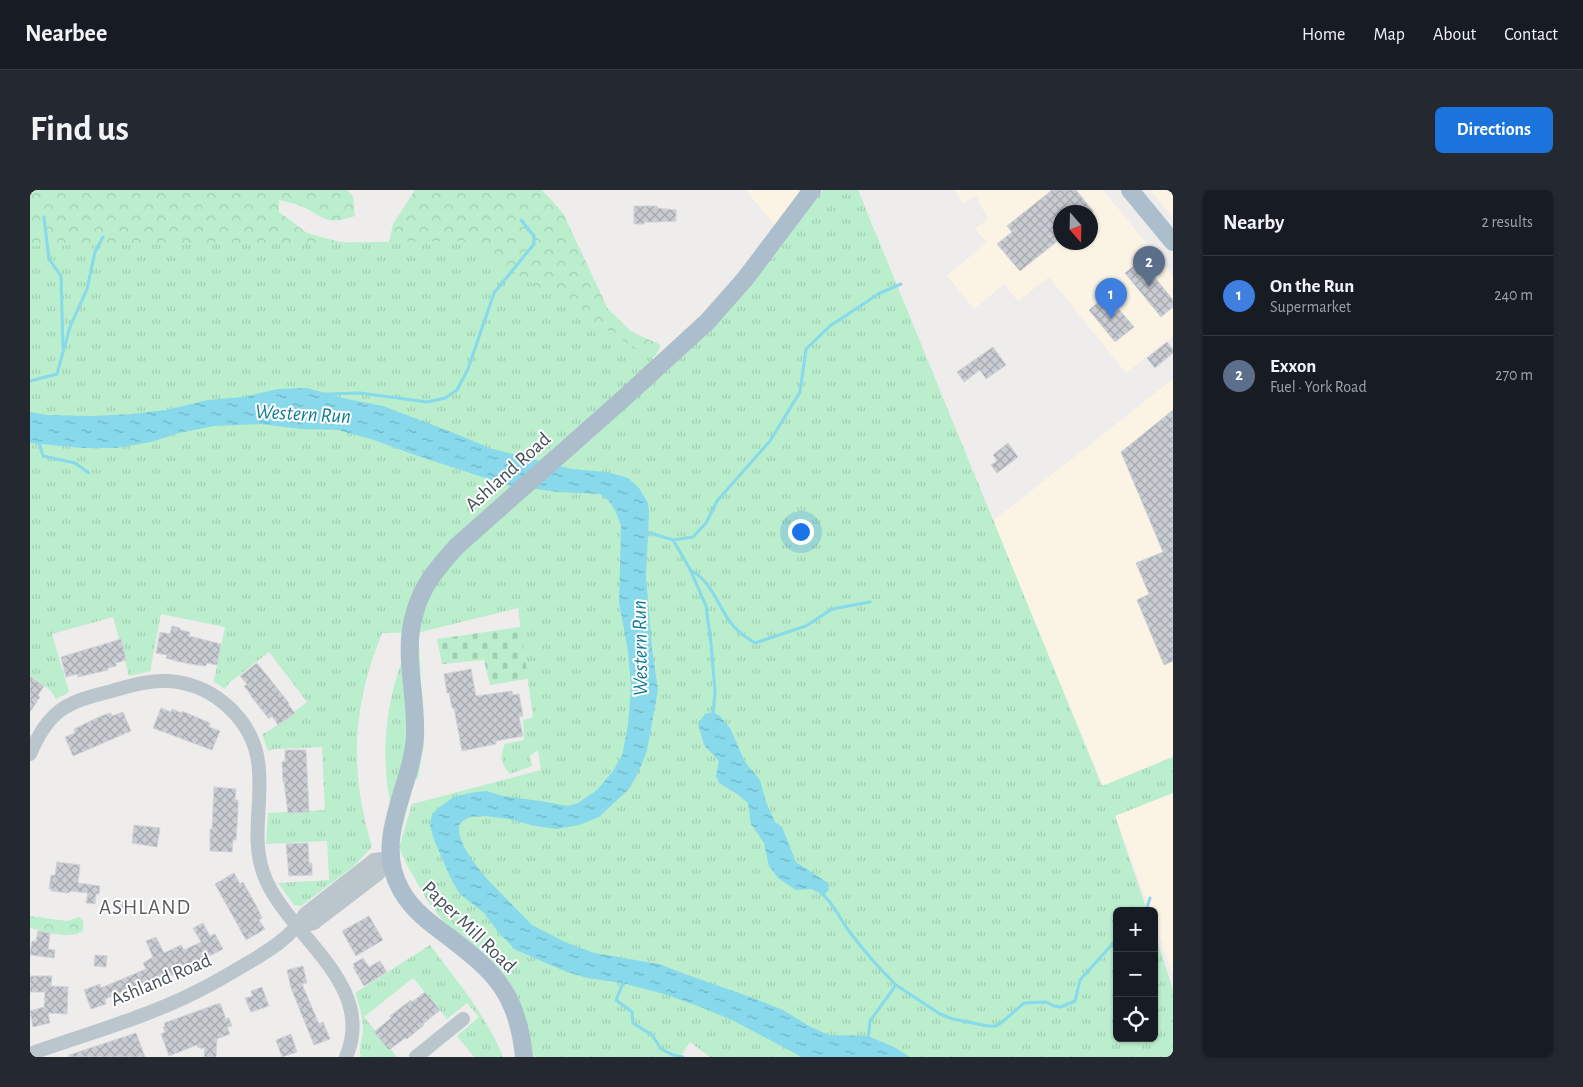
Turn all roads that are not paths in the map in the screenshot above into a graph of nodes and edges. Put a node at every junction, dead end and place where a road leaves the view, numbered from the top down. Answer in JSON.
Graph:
{"nodes":[{"id":1,"x":812,"y":190,"type":"edge"},
{"id":2,"x":1130,"y":190,"type":"edge"},
{"id":3,"x":1173,"y":242,"type":"edge"},
{"id":4,"x":30,"y":754,"type":"edge"},
{"id":5,"x":390,"y":858,"type":"junction"},
{"id":6,"x":298,"y":926,"type":"junction"},
{"id":7,"x":463,"y":1019,"type":"dead end"},
{"id":8,"x":30,"y":1054,"type":"edge"},
{"id":9,"x":346,"y":1057,"type":"edge"},
{"id":10,"x":416,"y":1057,"type":"edge"},
{"id":11,"x":524,"y":1057,"type":"edge"}],
"edges":[{"from":1,"to":5,"type":"main road","name":"Ashland Road"},
{"from":2,"to":3,"type":"main road"},
{"from":4,"to":6,"type":"street"},
{"from":5,"to":6,"type":"street","name":"Ashland Road"},
{"from":5,"to":11,"type":"main road","name":"Paper Mill Road"},
{"from":6,"to":8,"type":"street","name":"Ashland Road"},
{"from":6,"to":9,"type":"street"},
{"from":7,"to":10,"type":"street"}]}
